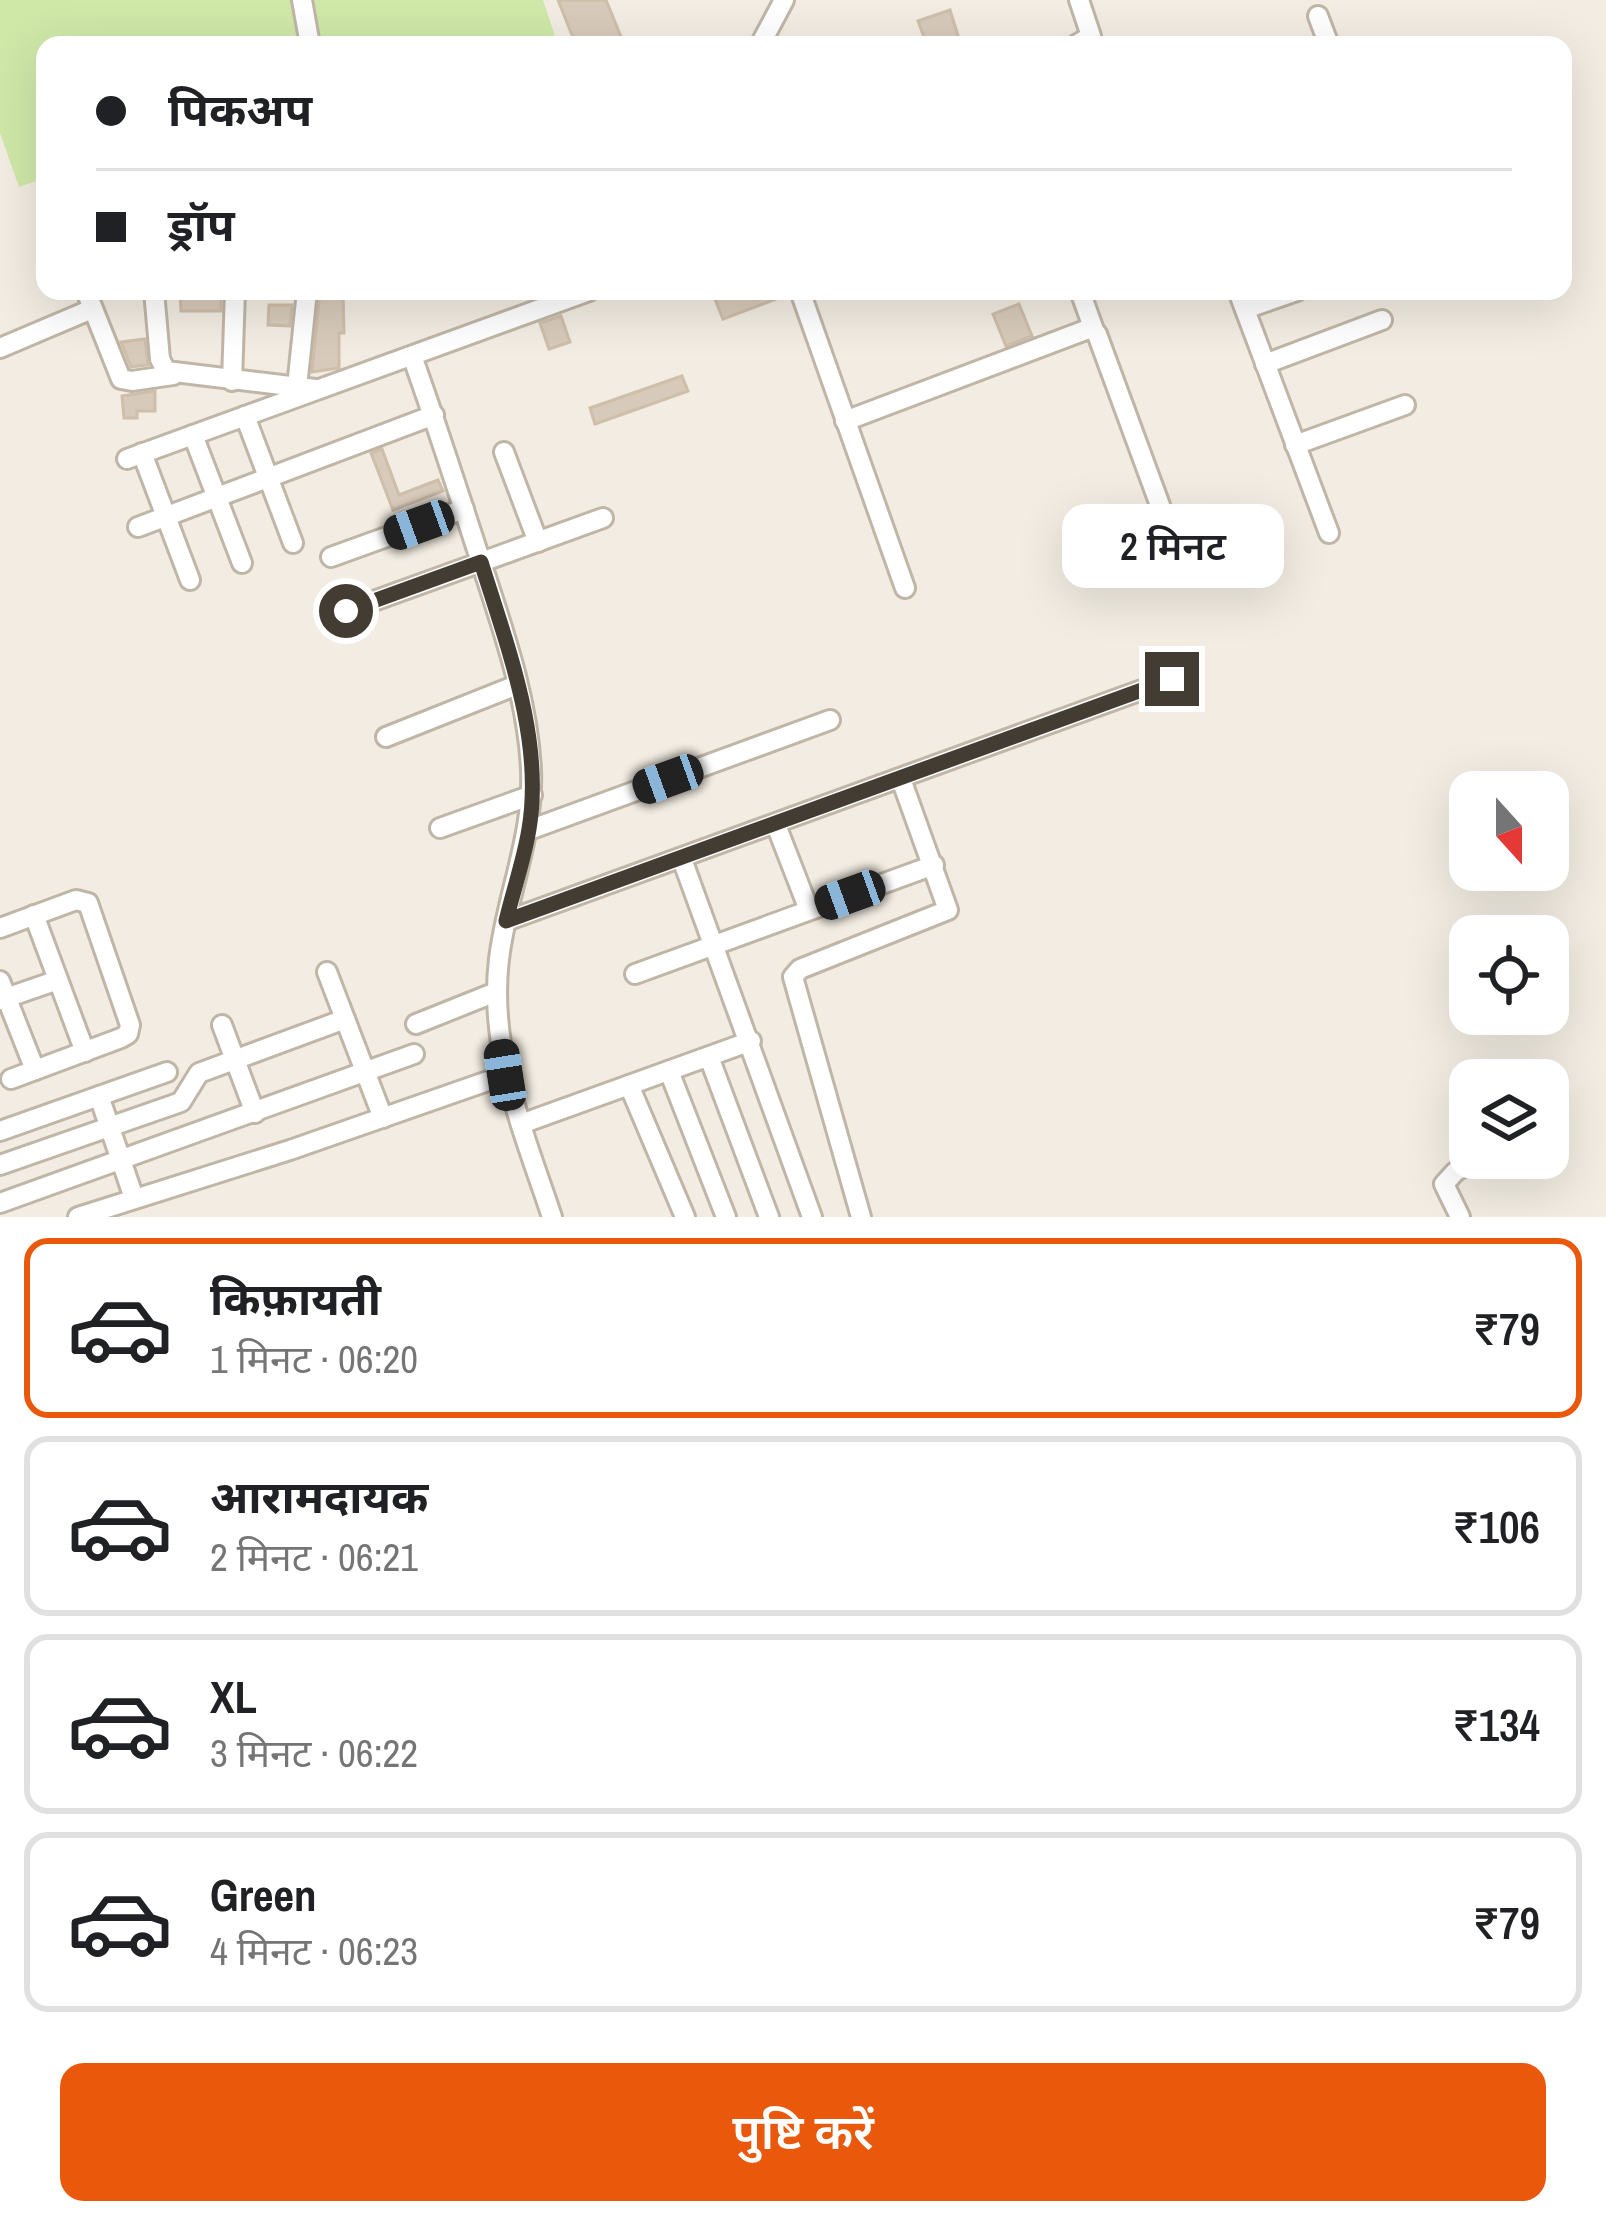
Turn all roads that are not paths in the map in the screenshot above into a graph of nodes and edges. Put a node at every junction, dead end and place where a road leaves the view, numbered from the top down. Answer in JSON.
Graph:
{"nodes":[{"id":1,"x":302,"y":0,"type":"edge"},
{"id":2,"x":784,"y":0,"type":"edge"},
{"id":3,"x":1079,"y":0,"type":"edge"},
{"id":4,"x":1318,"y":16,"type":"dead end"},
{"id":5,"x":308,"y":36,"type":"edge"},
{"id":6,"x":765,"y":36,"type":"edge"},
{"id":7,"x":1090,"y":36,"type":"edge"},
{"id":8,"x":1326,"y":36,"type":"edge"},
{"id":9,"x":89,"y":300,"type":"edge"},
{"id":10,"x":155,"y":300,"type":"edge"},
{"id":11,"x":235,"y":300,"type":"edge"},
{"id":12,"x":306,"y":300,"type":"edge"},
{"id":13,"x":564,"y":300,"type":"edge"},
{"id":14,"x":803,"y":300,"type":"edge"},
{"id":15,"x":1083,"y":300,"type":"edge"},
{"id":16,"x":1242,"y":300,"type":"edge"},
{"id":17,"x":1382,"y":320,"type":"dead end"},
{"id":18,"x":1094,"y":330,"type":"junction"},
{"id":19,"x":0,"y":348,"type":"edge"},
{"id":20,"x":412,"y":356,"type":"junction"},
{"id":21,"x":1265,"y":364,"type":"junction"},
{"id":22,"x":173,"y":375,"type":"junction"},
{"id":23,"x":232,"y":381,"type":"junction"},
{"id":24,"x":297,"y":387,"type":"junction"},
{"id":25,"x":320,"y":389,"type":"junction"},
{"id":26,"x":1405,"y":405,"type":"dead end"},
{"id":27,"x":434,"y":415,"type":"junction"},
{"id":28,"x":245,"y":416,"type":"junction"},
{"id":29,"x":845,"y":421,"type":"junction"},
{"id":30,"x":193,"y":435,"type":"junction"},
{"id":31,"x":1295,"y":445,"type":"junction"},
{"id":32,"x":504,"y":452,"type":"dead end"},
{"id":33,"x":268,"y":477,"type":"junction"},
{"id":34,"x":217,"y":497,"type":"junction"},
{"id":35,"x":1161,"y":508,"type":"dead end"},
{"id":36,"x":464,"y":509,"type":"junction"},
{"id":37,"x":166,"y":516,"type":"junction"},
{"id":38,"x":603,"y":518,"type":"dead end"},
{"id":39,"x":138,"y":527,"type":"dead end"},
{"id":40,"x":1329,"y":533,"type":"dead end"},
{"id":41,"x":538,"y":542,"type":"junction"},
{"id":42,"x":293,"y":543,"type":"dead end"},
{"id":43,"x":331,"y":557,"type":"dead end"},
{"id":44,"x":481,"y":562,"type":"junction"},
{"id":45,"x":242,"y":563,"type":"dead end"},
{"id":46,"x":190,"y":580,"type":"dead end"},
{"id":47,"x":905,"y":587,"type":"dead end"},
{"id":48,"x":346,"y":611,"type":"dead end"},
{"id":49,"x":1172,"y":679,"type":"dead end"},
{"id":50,"x":517,"y":685,"type":"junction"},
{"id":51,"x":830,"y":720,"type":"dead end"},
{"id":52,"x":386,"y":737,"type":"dead end"},
{"id":53,"x":902,"y":779,"type":"junction"},
{"id":54,"x":532,"y":794,"type":"junction"},
{"id":55,"x":776,"y":825,"type":"junction"},
{"id":56,"x":440,"y":828,"type":"dead end"},
{"id":57,"x":529,"y":830,"type":"junction"},
{"id":58,"x":682,"y":859,"type":"junction"},
{"id":59,"x":934,"y":865,"type":"junction"},
{"id":60,"x":809,"y":910,"type":"junction"},
{"id":61,"x":34,"y":915,"type":"junction"},
{"id":62,"x":506,"y":921,"type":"junction"},
{"id":63,"x":0,"y":928,"type":"edge"},
{"id":64,"x":714,"y":945,"type":"junction"},
{"id":65,"x":327,"y":972,"type":"dead end"},
{"id":66,"x":635,"y":974,"type":"dead end"},
{"id":67,"x":58,"y":980,"type":"junction"},
{"id":68,"x":496,"y":992,"type":"junction"},
{"id":69,"x":2,"y":993,"type":"edge"},
{"id":70,"x":345,"y":1019,"type":"junction"},
{"id":71,"x":416,"y":1024,"type":"dead end"},
{"id":72,"x":222,"y":1025,"type":"dead end"},
{"id":73,"x":752,"y":1041,"type":"junction"},
{"id":74,"x":85,"y":1052,"type":"junction"},
{"id":75,"x":414,"y":1054,"type":"dead end"},
{"id":76,"x":709,"y":1057,"type":"junction"},
{"id":77,"x":235,"y":1060,"type":"junction"},
{"id":78,"x":35,"y":1070,"type":"junction"},
{"id":79,"x":669,"y":1071,"type":"junction"},
{"id":80,"x":167,"y":1072,"type":"dead end"},
{"id":81,"x":366,"y":1072,"type":"junction"},
{"id":82,"x":505,"y":1075,"type":"junction"},
{"id":83,"x":11,"y":1079,"type":"dead end"},
{"id":84,"x":629,"y":1085,"type":"junction"},
{"id":85,"x":99,"y":1096,"type":"junction"},
{"id":86,"x":255,"y":1113,"type":"junction"},
{"id":87,"x":383,"y":1118,"type":"junction"},
{"id":88,"x":521,"y":1124,"type":"junction"},
{"id":89,"x":110,"y":1129,"type":"junction"},
{"id":90,"x":0,"y":1131,"type":"edge"},
{"id":91,"x":122,"y":1162,"type":"junction"},
{"id":92,"x":0,"y":1165,"type":"edge"},
{"id":93,"x":1449,"y":1177,"type":"edge"},
{"id":94,"x":134,"y":1198,"type":"junction"},
{"id":95,"x":0,"y":1203,"type":"edge"},
{"id":96,"x":78,"y":1217,"type":"edge"},
{"id":97,"x":551,"y":1217,"type":"edge"},
{"id":98,"x":685,"y":1217,"type":"edge"},
{"id":99,"x":726,"y":1217,"type":"edge"},
{"id":100,"x":769,"y":1217,"type":"edge"},
{"id":101,"x":812,"y":1217,"type":"edge"},
{"id":102,"x":861,"y":1217,"type":"edge"},
{"id":103,"x":1460,"y":1217,"type":"edge"}],
"edges":[{"from":1,"to":5,"type":"street"},
{"from":2,"to":6,"type":"street"},
{"from":3,"to":7,"type":"street"},
{"from":4,"to":8,"type":"street"},
{"from":9,"to":19,"type":"street"},
{"from":9,"to":22,"type":"street"},
{"from":10,"to":22,"type":"street"},
{"from":11,"to":23,"type":"street"},
{"from":12,"to":24,"type":"street"},
{"from":13,"to":20,"type":"street"},
{"from":14,"to":29,"type":"street"},
{"from":15,"to":18,"type":"street"},
{"from":16,"to":21,"type":"street"},
{"from":17,"to":21,"type":"street"},
{"from":18,"to":29,"type":"street"},
{"from":18,"to":35,"type":"street"},
{"from":20,"to":25,"type":"street"},
{"from":20,"to":27,"type":"street"},
{"from":21,"to":31,"type":"street"},
{"from":22,"to":23,"type":"street"},
{"from":23,"to":24,"type":"street"},
{"from":24,"to":25,"type":"street"},
{"from":25,"to":28,"type":"street"},
{"from":26,"to":31,"type":"street"},
{"from":27,"to":33,"type":"street"},
{"from":27,"to":36,"type":"street"},
{"from":28,"to":30,"type":"street"},
{"from":28,"to":33,"type":"street"},
{"from":29,"to":47,"type":"street"},
{"from":30,"to":34,"type":"street"},
{"from":30,"to":37,"type":"street"},
{"from":31,"to":40,"type":"street"},
{"from":32,"to":41,"type":"street"},
{"from":33,"to":34,"type":"street"},
{"from":33,"to":42,"type":"street"},
{"from":34,"to":37,"type":"street"},
{"from":34,"to":45,"type":"street"},
{"from":36,"to":43,"type":"street"},
{"from":36,"to":44,"type":"street"},
{"from":37,"to":39,"type":"street"},
{"from":37,"to":46,"type":"street"},
{"from":38,"to":41,"type":"street"},
{"from":41,"to":44,"type":"street"},
{"from":44,"to":48,"type":"street"},
{"from":44,"to":50,"type":"street"},
{"from":49,"to":53,"type":"street"},
{"from":50,"to":52,"type":"street"},
{"from":50,"to":54,"type":"street"},
{"from":51,"to":57,"type":"street"},
{"from":53,"to":55,"type":"street"},
{"from":53,"to":59,"type":"street"},
{"from":54,"to":56,"type":"street"},
{"from":54,"to":57,"type":"street"},
{"from":55,"to":58,"type":"street"},
{"from":55,"to":60,"type":"street"},
{"from":57,"to":62,"type":"street"},
{"from":58,"to":62,"type":"street"},
{"from":58,"to":64,"type":"street"},
{"from":59,"to":60,"type":"street"},
{"from":59,"to":102,"type":"street"},
{"from":60,"to":64,"type":"street"},
{"from":61,"to":63,"type":"street"},
{"from":61,"to":67,"type":"street"},
{"from":61,"to":74,"type":"street"},
{"from":62,"to":68,"type":"street"},
{"from":64,"to":66,"type":"street"},
{"from":64,"to":73,"type":"street"},
{"from":65,"to":70,"type":"street"},
{"from":67,"to":69,"type":"street"},
{"from":67,"to":74,"type":"street"},
{"from":68,"to":71,"type":"street"},
{"from":68,"to":82,"type":"street"},
{"from":69,"to":78,"type":"street"},
{"from":70,"to":77,"type":"street"},
{"from":70,"to":81,"type":"street"},
{"from":72,"to":77,"type":"street"},
{"from":73,"to":76,"type":"street"},
{"from":73,"to":101,"type":"street"},
{"from":74,"to":78,"type":"street"},
{"from":75,"to":81,"type":"street"},
{"from":76,"to":79,"type":"street"},
{"from":76,"to":100,"type":"street"},
{"from":77,"to":86,"type":"street"},
{"from":77,"to":89,"type":"street"},
{"from":78,"to":83,"type":"street"},
{"from":79,"to":84,"type":"street"},
{"from":79,"to":99,"type":"street"},
{"from":80,"to":85,"type":"street"},
{"from":81,"to":86,"type":"street"},
{"from":81,"to":87,"type":"street"},
{"from":82,"to":87,"type":"street"},
{"from":82,"to":88,"type":"street"},
{"from":84,"to":88,"type":"street"},
{"from":84,"to":98,"type":"street"},
{"from":85,"to":89,"type":"street"},
{"from":85,"to":90,"type":"street"},
{"from":86,"to":91,"type":"street"},
{"from":87,"to":94,"type":"street"},
{"from":88,"to":97,"type":"street"},
{"from":89,"to":91,"type":"street"},
{"from":89,"to":92,"type":"street"},
{"from":91,"to":94,"type":"street"},
{"from":91,"to":95,"type":"street"},
{"from":93,"to":103,"type":"street"},
{"from":94,"to":96,"type":"street"}]}
